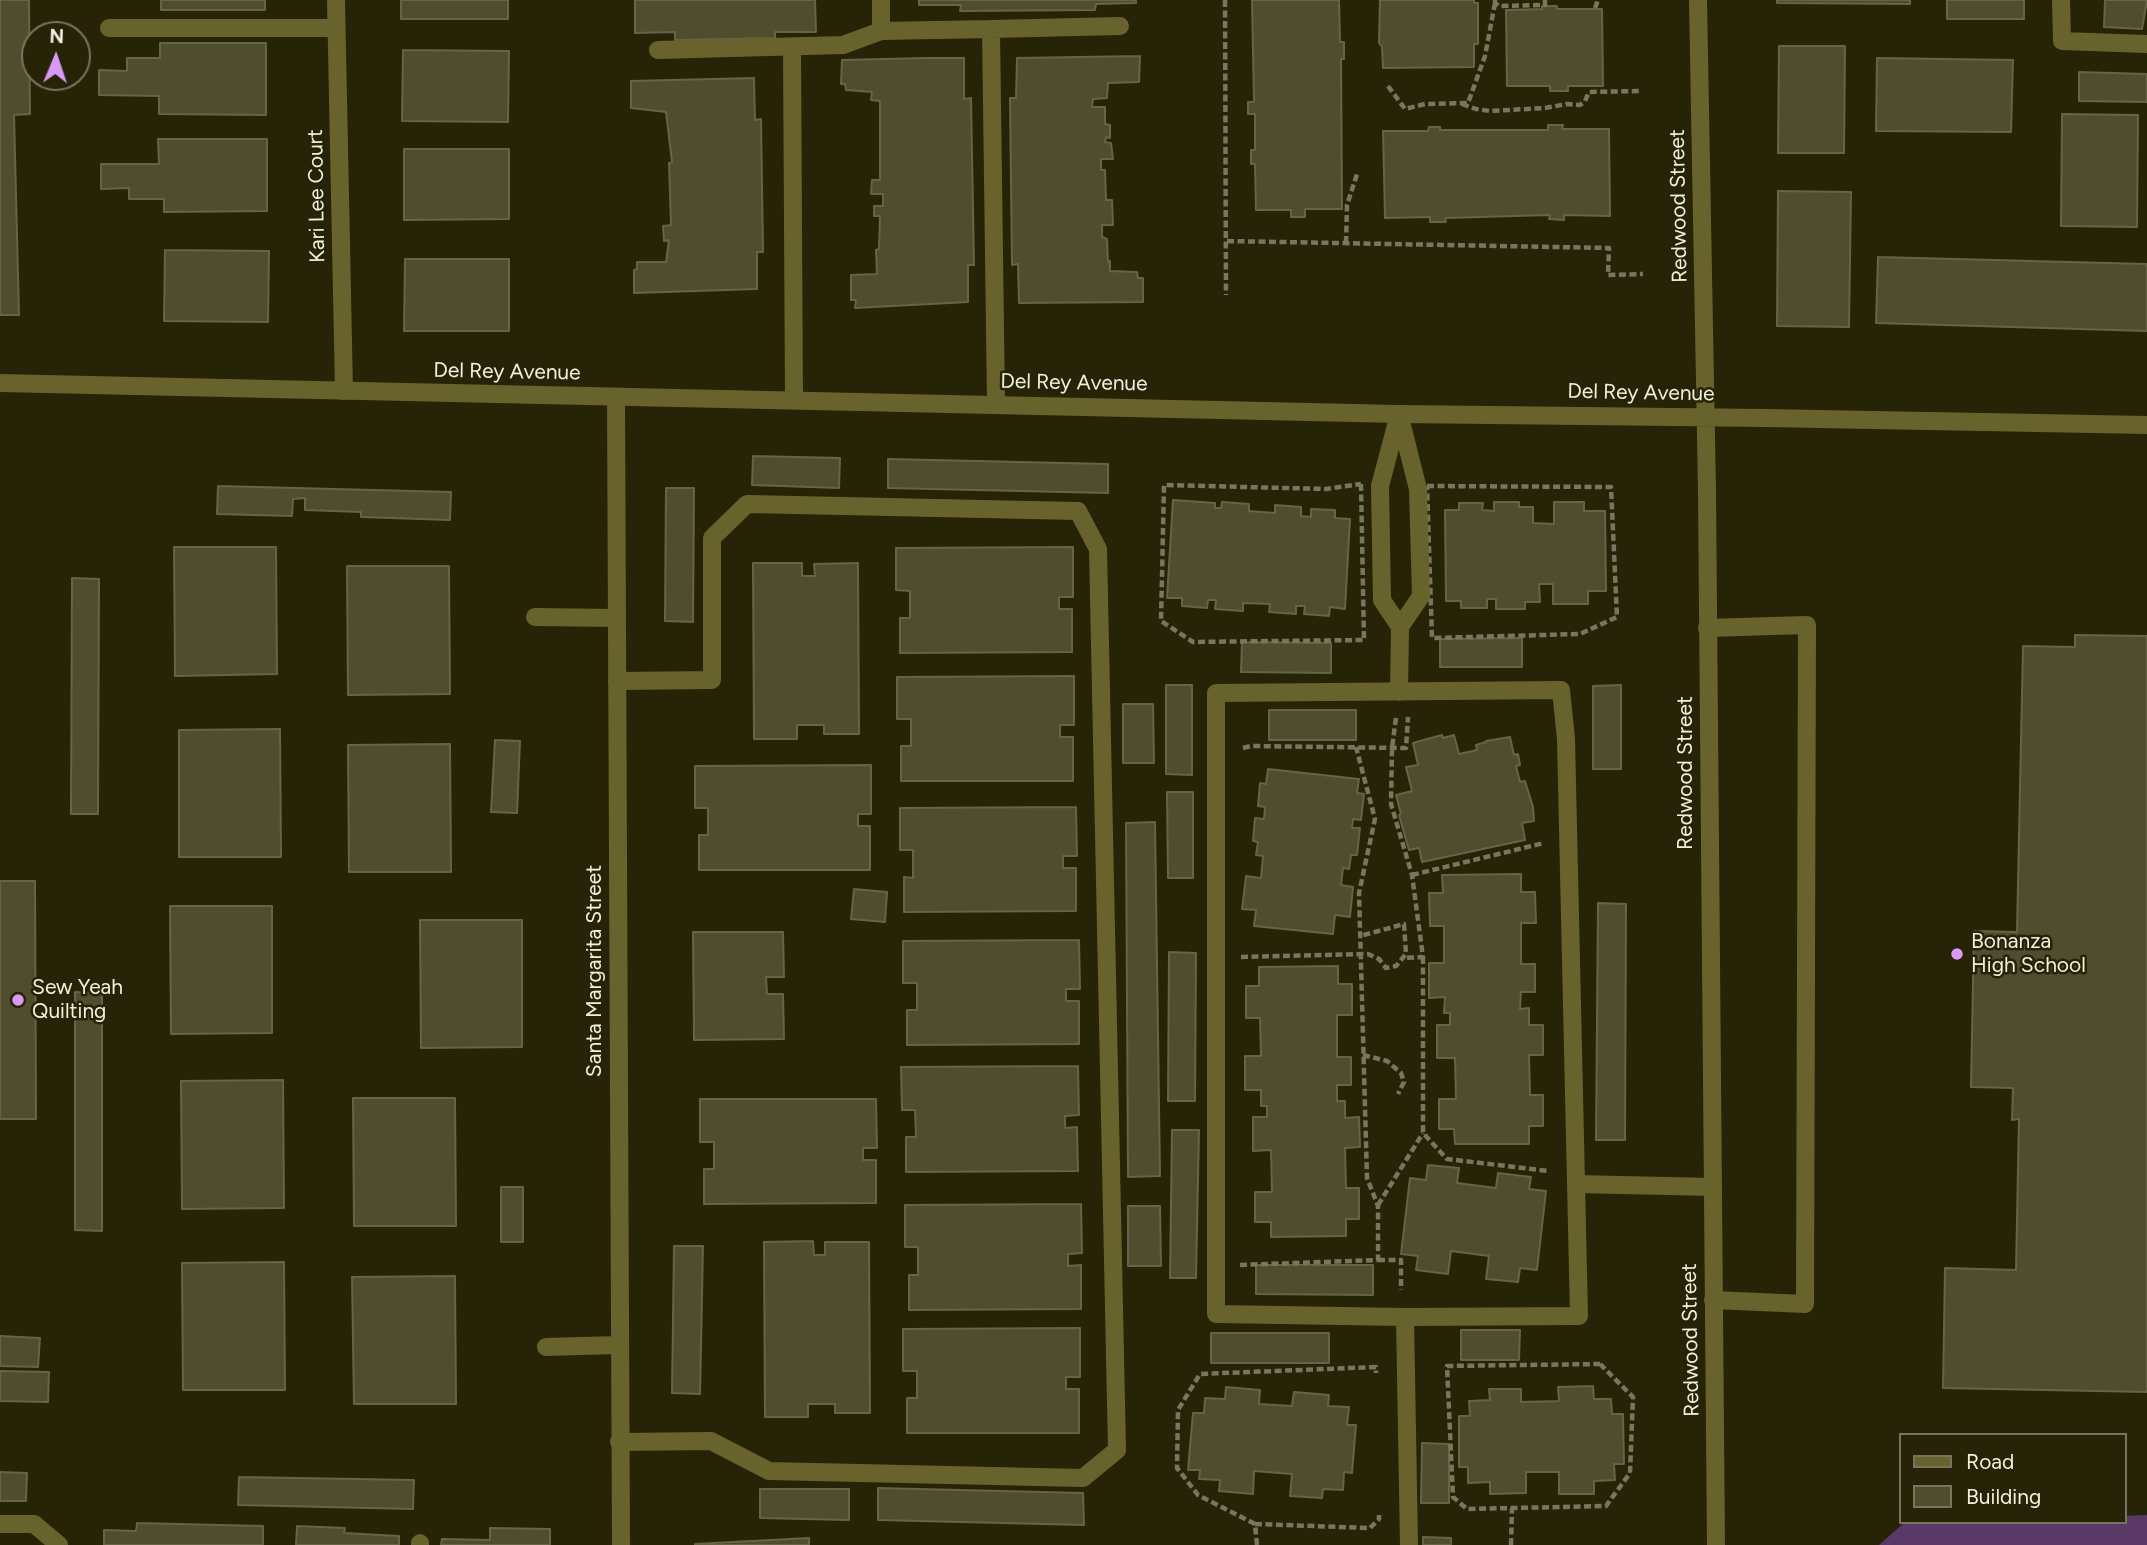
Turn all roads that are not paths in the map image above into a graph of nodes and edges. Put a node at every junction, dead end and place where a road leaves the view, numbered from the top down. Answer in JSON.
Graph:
{"nodes":[{"id":1,"x":336,"y":0,"type":"edge"},
{"id":2,"x":881,"y":0,"type":"edge"},
{"id":3,"x":1698,"y":0,"type":"edge"},
{"id":4,"x":2061,"y":0,"type":"edge"},
{"id":5,"x":1120,"y":26,"type":"dead end"},
{"id":6,"x":109,"y":28,"type":"dead end"},
{"id":7,"x":336,"y":28,"type":"junction"},
{"id":8,"x":991,"y":29,"type":"junction"},
{"id":9,"x":881,"y":31,"type":"junction"},
{"id":10,"x":2147,"y":44,"type":"edge"},
{"id":11,"x":792,"y":47,"type":"junction"},
{"id":12,"x":658,"y":50,"type":"dead end"},
{"id":13,"x":0,"y":383,"type":"edge"},
{"id":14,"x":344,"y":391,"type":"junction"},
{"id":15,"x":616,"y":397,"type":"junction"},
{"id":16,"x":794,"y":400,"type":"junction"},
{"id":17,"x":996,"y":403,"type":"junction"},
{"id":18,"x":1399,"y":414,"type":"junction"},
{"id":19,"x":1705,"y":417,"type":"junction"},
{"id":20,"x":2147,"y":425,"type":"edge"},
{"id":21,"x":536,"y":617,"type":"dead end"},
{"id":22,"x":617,"y":618,"type":"junction"},
{"id":23,"x":1400,"y":627,"type":"junction"},
{"id":24,"x":1707,"y":628,"type":"junction"},
{"id":25,"x":617,"y":681,"type":"junction"},
{"id":26,"x":1399,"y":692,"type":"junction"},
{"id":27,"x":1576,"y":1184,"type":"junction"},
{"id":28,"x":1712,"y":1187,"type":"junction"},
{"id":29,"x":1713,"y":1300,"type":"junction"},
{"id":30,"x":1405,"y":1317,"type":"junction"},
{"id":31,"x":619,"y":1345,"type":"junction"},
{"id":32,"x":547,"y":1347,"type":"dead end"},
{"id":33,"x":620,"y":1442,"type":"junction"},
{"id":34,"x":0,"y":1524,"type":"edge"},
{"id":35,"x":59,"y":1545,"type":"edge"},
{"id":36,"x":621,"y":1545,"type":"edge"},
{"id":37,"x":1409,"y":1545,"type":"edge"},
{"id":38,"x":1716,"y":1545,"type":"edge"}],
"edges":[{"from":1,"to":7,"type":"street","name":"Kari Lee Court"},
{"from":2,"to":9,"type":"street"},
{"from":3,"to":19,"type":"street","name":"Redwood Street"},
{"from":4,"to":10,"type":"street"},
{"from":5,"to":8,"type":"street"},
{"from":6,"to":7,"type":"street"},
{"from":7,"to":14,"type":"street","name":"Kari Lee Court"},
{"from":8,"to":9,"type":"street"},
{"from":8,"to":17,"type":"street"},
{"from":9,"to":11,"type":"street"},
{"from":11,"to":12,"type":"street"},
{"from":11,"to":16,"type":"street"},
{"from":13,"to":14,"type":"street","name":"Del Rey Avenue"},
{"from":14,"to":15,"type":"street","name":"Del Rey Avenue"},
{"from":15,"to":16,"type":"street","name":"Del Rey Avenue"},
{"from":15,"to":22,"type":"street","name":"Santa Margarita Street"},
{"from":16,"to":17,"type":"street","name":"Del Rey Avenue"},
{"from":17,"to":18,"type":"street","name":"Del Rey Avenue"},
{"from":18,"to":19,"type":"street","name":"Del Rey Avenue"},
{"from":18,"to":23,"type":"street"},
{"from":18,"to":23,"type":"street"},
{"from":19,"to":20,"type":"street","name":"Del Rey Avenue"},
{"from":19,"to":24,"type":"street","name":"Redwood Street"},
{"from":21,"to":22,"type":"street"},
{"from":22,"to":25,"type":"street","name":"Santa Margarita Street"},
{"from":23,"to":26,"type":"street"},
{"from":24,"to":28,"type":"street","name":"Redwood Street"},
{"from":24,"to":29,"type":"street"},
{"from":25,"to":31,"type":"street","name":"Santa Margarita Street"},
{"from":25,"to":33,"type":"street"},
{"from":26,"to":27,"type":"street"},
{"from":26,"to":30,"type":"street"},
{"from":27,"to":28,"type":"street"},
{"from":27,"to":30,"type":"street"},
{"from":28,"to":29,"type":"street","name":"Redwood Street"},
{"from":29,"to":38,"type":"street","name":"Redwood Street"},
{"from":30,"to":37,"type":"street"},
{"from":31,"to":32,"type":"street"},
{"from":31,"to":33,"type":"street","name":"Santa Margarita Street"},
{"from":33,"to":36,"type":"street","name":"Santa Margarita Street"},
{"from":34,"to":35,"type":"street"}]}
